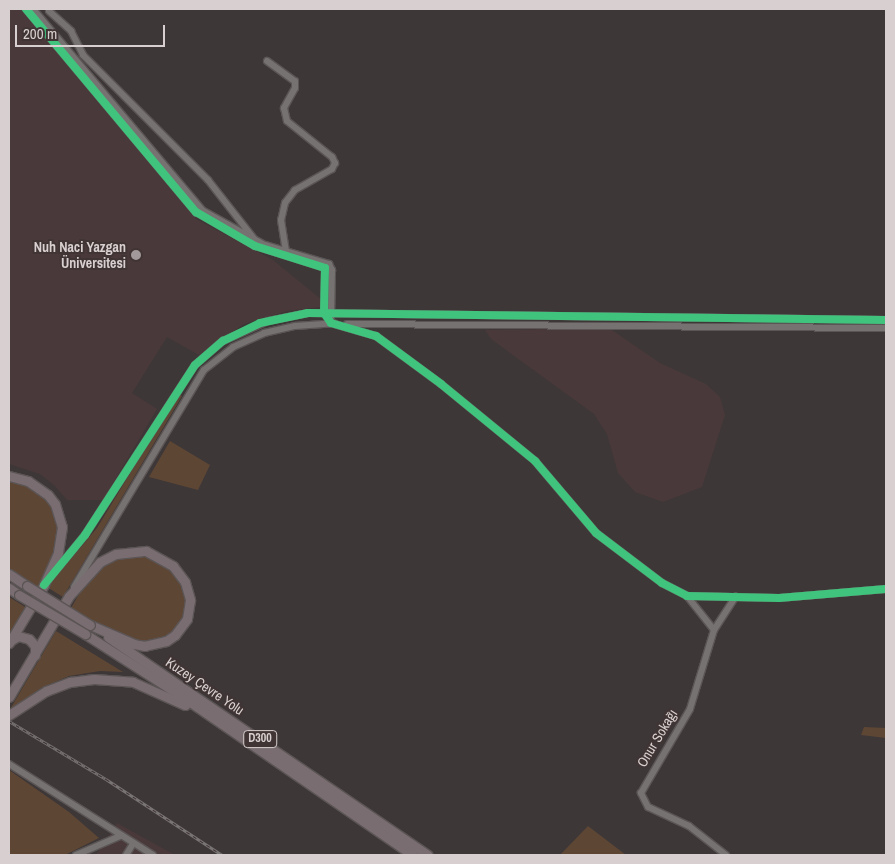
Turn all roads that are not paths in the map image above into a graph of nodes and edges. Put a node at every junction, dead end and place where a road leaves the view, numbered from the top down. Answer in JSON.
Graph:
{"nodes":[{"id":1,"x":26,"y":9,"type":"edge"},
{"id":2,"x":33,"y":9,"type":"edge"},
{"id":3,"x":49,"y":11,"type":"dead end"},
{"id":4,"x":267,"y":61,"type":"dead end"},
{"id":5,"x":256,"y":241,"type":"junction"},
{"id":6,"x":286,"y":252,"type":"junction"},
{"id":7,"x":328,"y":313,"type":"junction"},
{"id":8,"x":886,"y":320,"type":"edge"},
{"id":9,"x":331,"y":324,"type":"junction"},
{"id":10,"x":886,"y":328,"type":"edge"},
{"id":11,"x":9,"y":476,"type":"edge"},
{"id":12,"x":9,"y":576,"type":"edge"},
{"id":13,"x":44,"y":585,"type":"junction"},
{"id":14,"x":9,"y":588,"type":"edge"},
{"id":15,"x":886,"y":589,"type":"edge"},
{"id":16,"x":69,"y":596,"type":"junction"},
{"id":17,"x":687,"y":596,"type":"junction"},
{"id":18,"x":736,"y":596,"type":"junction"},
{"id":19,"x":90,"y":625,"type":"junction"},
{"id":20,"x":714,"y":630,"type":"junction"},
{"id":21,"x":9,"y":642,"type":"edge"},
{"id":22,"x":35,"y":655,"type":"junction"},
{"id":23,"x":9,"y":697,"type":"edge"},
{"id":24,"x":9,"y":715,"type":"edge"},
{"id":25,"x":252,"y":745,"type":"junction"},
{"id":26,"x":9,"y":764,"type":"edge"},
{"id":27,"x":120,"y":836,"type":"junction"},
{"id":28,"x":133,"y":844,"type":"junction"},
{"id":29,"x":76,"y":855,"type":"edge"},
{"id":30,"x":126,"y":855,"type":"edge"},
{"id":31,"x":153,"y":855,"type":"edge"},
{"id":32,"x":413,"y":855,"type":"edge"},
{"id":33,"x":428,"y":855,"type":"edge"},
{"id":34,"x":726,"y":855,"type":"edge"}],
"edges":[{"from":1,"to":7,"type":"street"},
{"from":2,"to":5,"type":"street"},
{"from":3,"to":5,"type":"street"},
{"from":4,"to":6,"type":"street"},
{"from":5,"to":6,"type":"street"},
{"from":6,"to":7,"type":"street"},
{"from":7,"to":8,"type":"street"},
{"from":7,"to":9,"type":"street"},
{"from":7,"to":13,"type":"street"},
{"from":9,"to":10,"type":"street"},
{"from":9,"to":16,"type":"street"},
{"from":9,"to":17,"type":"street"},
{"from":11,"to":13,"type":"highway"},
{"from":12,"to":19,"type":"highway","number":"D300","bridge":true},
{"from":13,"to":21,"type":"highway"},
{"from":14,"to":25,"type":"highway","name":"Kuzey Çevre Yolu","number":"D300","bridge":true},
{"from":15,"to":18,"type":"street"},
{"from":16,"to":19,"type":"highway"},
{"from":16,"to":22,"type":"highway"},
{"from":17,"to":18,"type":"street"},
{"from":17,"to":20,"type":"street"},
{"from":18,"to":20,"type":"street","name":"Onur Sokağı"},
{"from":19,"to":33,"type":"highway","name":"Kuzey Çevre Yolu","number":"D300"},
{"from":20,"to":34,"type":"street","name":"Onur Sokağı"},
{"from":21,"to":22,"type":"highway"},
{"from":22,"to":23,"type":"highway"},
{"from":24,"to":25,"type":"highway"},
{"from":25,"to":32,"type":"highway","name":"Kuzey Çevre Yolu","number":"D300"},
{"from":26,"to":27,"type":"street"},
{"from":27,"to":28,"type":"street"},
{"from":27,"to":29,"type":"street"},
{"from":28,"to":30,"type":"street"},
{"from":28,"to":31,"type":"street"}]}
